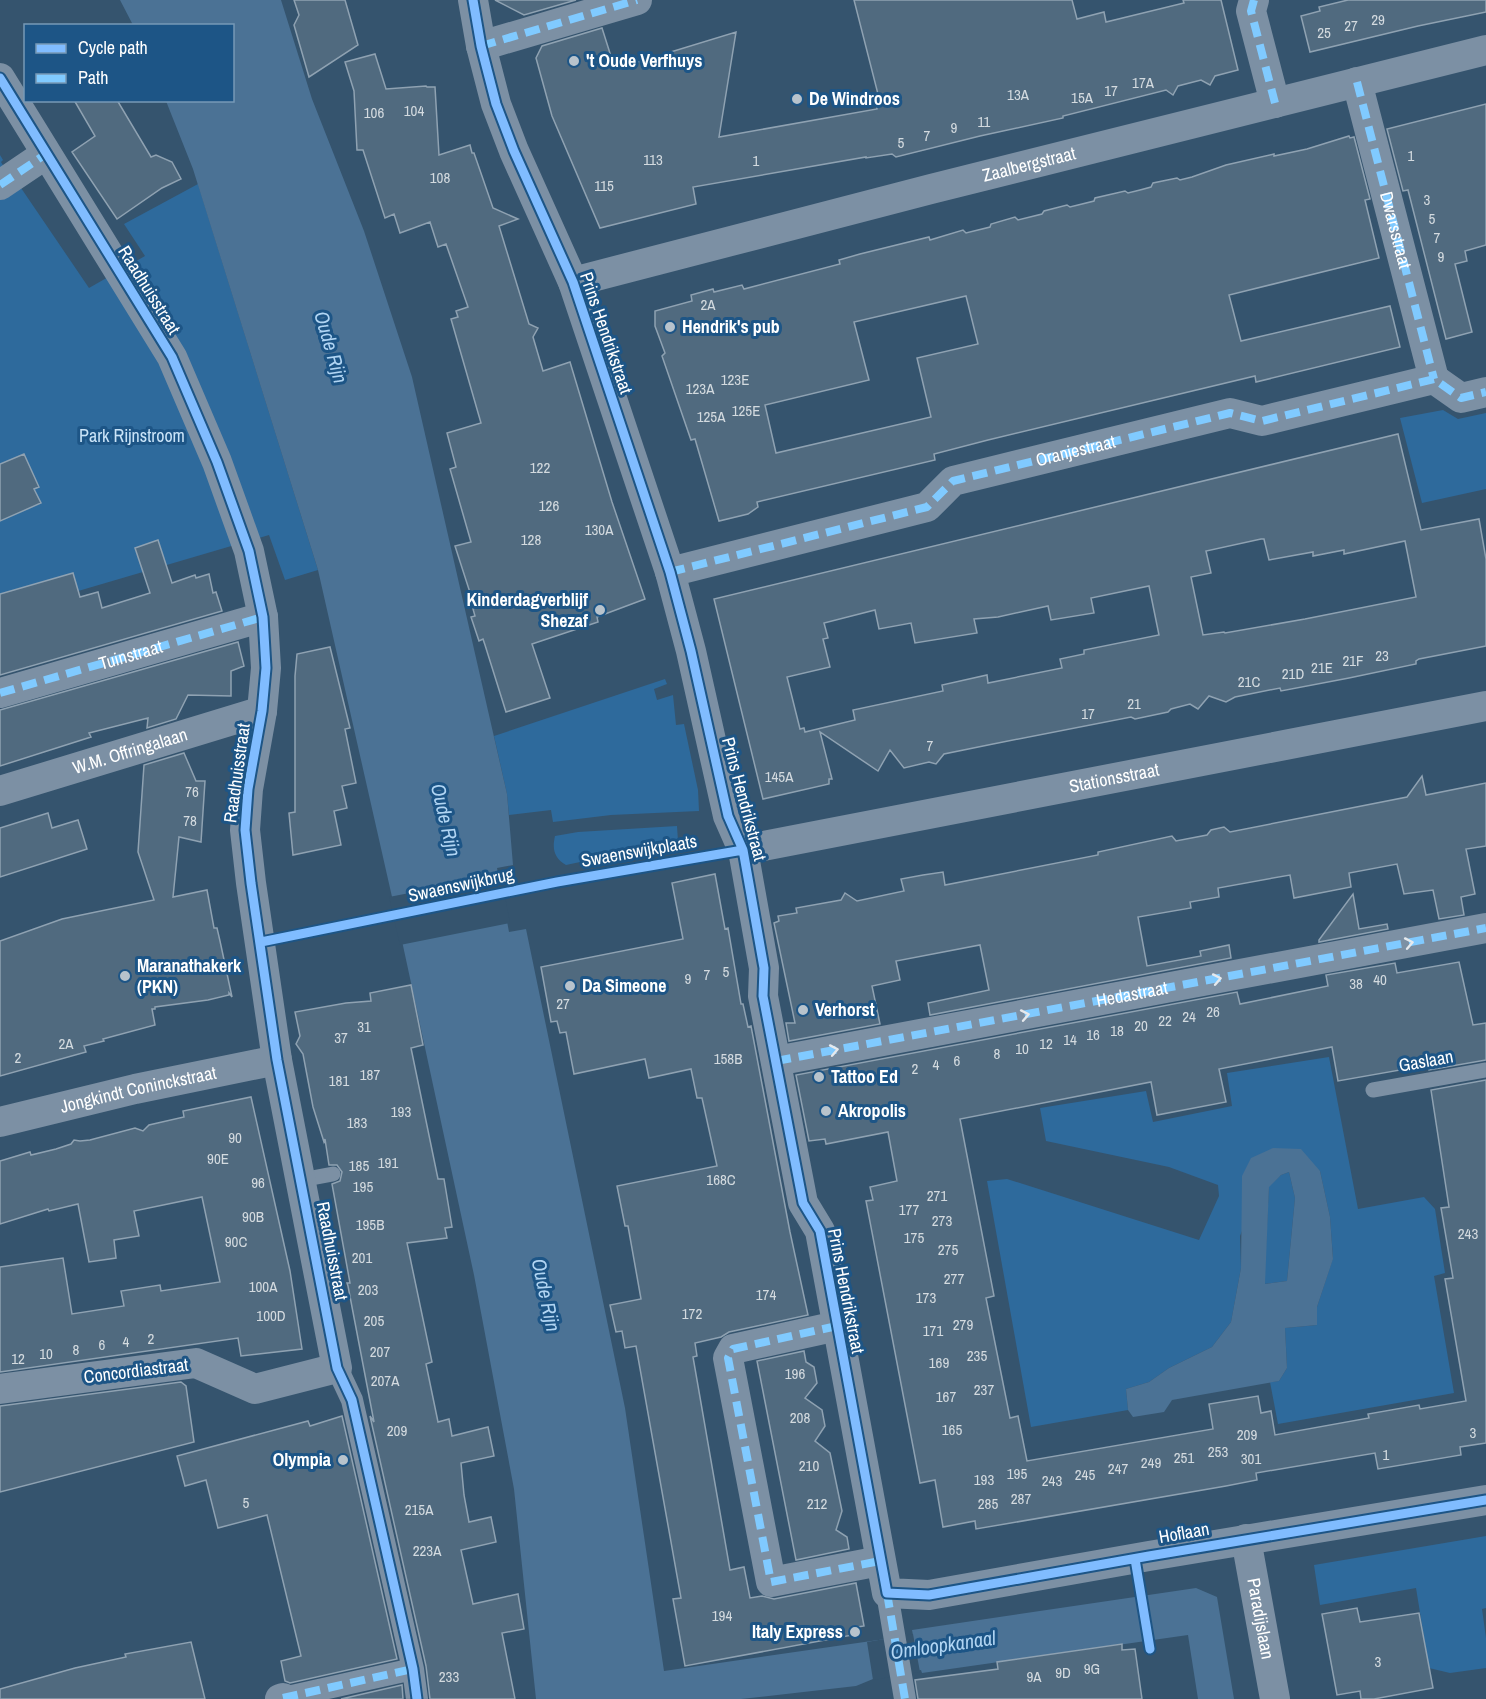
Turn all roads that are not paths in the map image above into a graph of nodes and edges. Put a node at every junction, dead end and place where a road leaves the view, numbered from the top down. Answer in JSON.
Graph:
{"nodes":[{"id":1,"x":473,"y":0,"type":"edge"},
{"id":2,"x":637,"y":0,"type":"edge"},
{"id":3,"x":1254,"y":0,"type":"edge"},
{"id":4,"x":481,"y":46,"type":"junction"},
{"id":5,"x":1486,"y":50,"type":"edge"},
{"id":6,"x":0,"y":78,"type":"edge"},
{"id":7,"x":1357,"y":82,"type":"junction"},
{"id":8,"x":1275,"y":103,"type":"junction"},
{"id":9,"x":46,"y":154,"type":"junction"},
{"id":10,"x":0,"y":185,"type":"edge"},
{"id":11,"x":573,"y":282,"type":"junction"},
{"id":12,"x":1434,"y":379,"type":"junction"},
{"id":13,"x":1486,"y":392,"type":"edge"},
{"id":14,"x":670,"y":572,"type":"junction"},
{"id":15,"x":263,"y":617,"type":"junction"},
{"id":16,"x":0,"y":693,"type":"edge"},
{"id":17,"x":1486,"y":706,"type":"edge"},
{"id":18,"x":262,"y":711,"type":"junction"},
{"id":19,"x":0,"y":791,"type":"edge"},
{"id":20,"x":743,"y":850,"type":"junction"},
{"id":21,"x":1486,"y":928,"type":"edge"},
{"id":22,"x":277,"y":1060,"type":"junction"},
{"id":23,"x":776,"y":1061,"type":"junction"},
{"id":24,"x":1486,"y":1070,"type":"edge"},
{"id":25,"x":1373,"y":1090,"type":"dead end"},
{"id":26,"x":0,"y":1122,"type":"edge"},
{"id":27,"x":333,"y":1174,"type":"dead end"},
{"id":28,"x":301,"y":1180,"type":"junction"},
{"id":29,"x":837,"y":1326,"type":"junction"},
{"id":30,"x":337,"y":1368,"type":"junction"},
{"id":31,"x":0,"y":1389,"type":"edge"},
{"id":32,"x":1486,"y":1500,"type":"edge"},
{"id":33,"x":1246,"y":1539,"type":"junction"},
{"id":34,"x":880,"y":1561,"type":"junction"},
{"id":35,"x":887,"y":1593,"type":"junction"},
{"id":36,"x":413,"y":1669,"type":"junction"},
{"id":37,"x":282,"y":1699,"type":"edge"},
{"id":38,"x":417,"y":1699,"type":"edge"},
{"id":39,"x":905,"y":1699,"type":"edge"},
{"id":40,"x":1275,"y":1699,"type":"edge"}],
"edges":[{"from":1,"to":4,"type":"street","name":"Prins Hendrikstraat"},
{"from":2,"to":4,"type":"street"},
{"from":3,"to":8,"type":"street"},
{"from":4,"to":11,"type":"street","name":"Prins Hendrikstraat"},
{"from":5,"to":7,"type":"street","name":"Zaalbergstraat"},
{"from":6,"to":9,"type":"street","name":"Raadhuisstraat"},
{"from":7,"to":8,"type":"street","name":"Zaalbergstraat"},
{"from":7,"to":12,"type":"street","name":"Dwarsstraat"},
{"from":8,"to":11,"type":"street","name":"Zaalbergstraat"},
{"from":9,"to":10,"type":"street"},
{"from":9,"to":15,"type":"street","name":"Raadhuisstraat"},
{"from":11,"to":14,"type":"street","name":"Prins Hendrikstraat"},
{"from":12,"to":13,"type":"street"},
{"from":12,"to":14,"type":"street","name":"Oranjestraat"},
{"from":14,"to":20,"type":"street","name":"Prins Hendrikstraat"},
{"from":15,"to":16,"type":"street","name":"Tuinstraat"},
{"from":15,"to":18,"type":"street","name":"Raadhuisstraat"},
{"from":17,"to":20,"type":"street","name":"Stationsstraat"},
{"from":18,"to":19,"type":"street","name":"W.M. Offringalaan"},
{"from":18,"to":22,"type":"street","name":"Raadhuisstraat"},
{"from":20,"to":23,"type":"street","name":"Prins Hendrikstraat"},
{"from":23,"to":21,"type":"street","name":"Hedastraat","one_way":true},
{"from":22,"to":26,"type":"street","name":"Jongkindt Coninckstraat"},
{"from":22,"to":28,"type":"street","name":"Raadhuisstraat"},
{"from":23,"to":29,"type":"street","name":"Prins Hendrikstraat"},
{"from":24,"to":25,"type":"lane","name":"Gaslaan"},
{"from":27,"to":28,"type":"lane"},
{"from":28,"to":30,"type":"street","name":"Raadhuisstraat"},
{"from":29,"to":34,"type":"street","name":"Prins Hendrikstraat"},
{"from":29,"to":34,"type":"street","name":"Prins Hendrikstraat"},
{"from":30,"to":31,"type":"street","name":"Concordiastraat"},
{"from":30,"to":36,"type":"street","name":"Raadhuisstraat"},
{"from":32,"to":33,"type":"street","name":"Hoflaan"},
{"from":33,"to":35,"type":"street","name":"Hoflaan"},
{"from":33,"to":40,"type":"street","name":"Paradijslaan"},
{"from":34,"to":35,"type":"street","name":"Prins Hendrikstraat"},
{"from":35,"to":39,"type":"street","name":"Prins Hendrikstraat"},
{"from":36,"to":37,"type":"street"},
{"from":36,"to":38,"type":"street","name":"Raadhuisstraat"}]}
